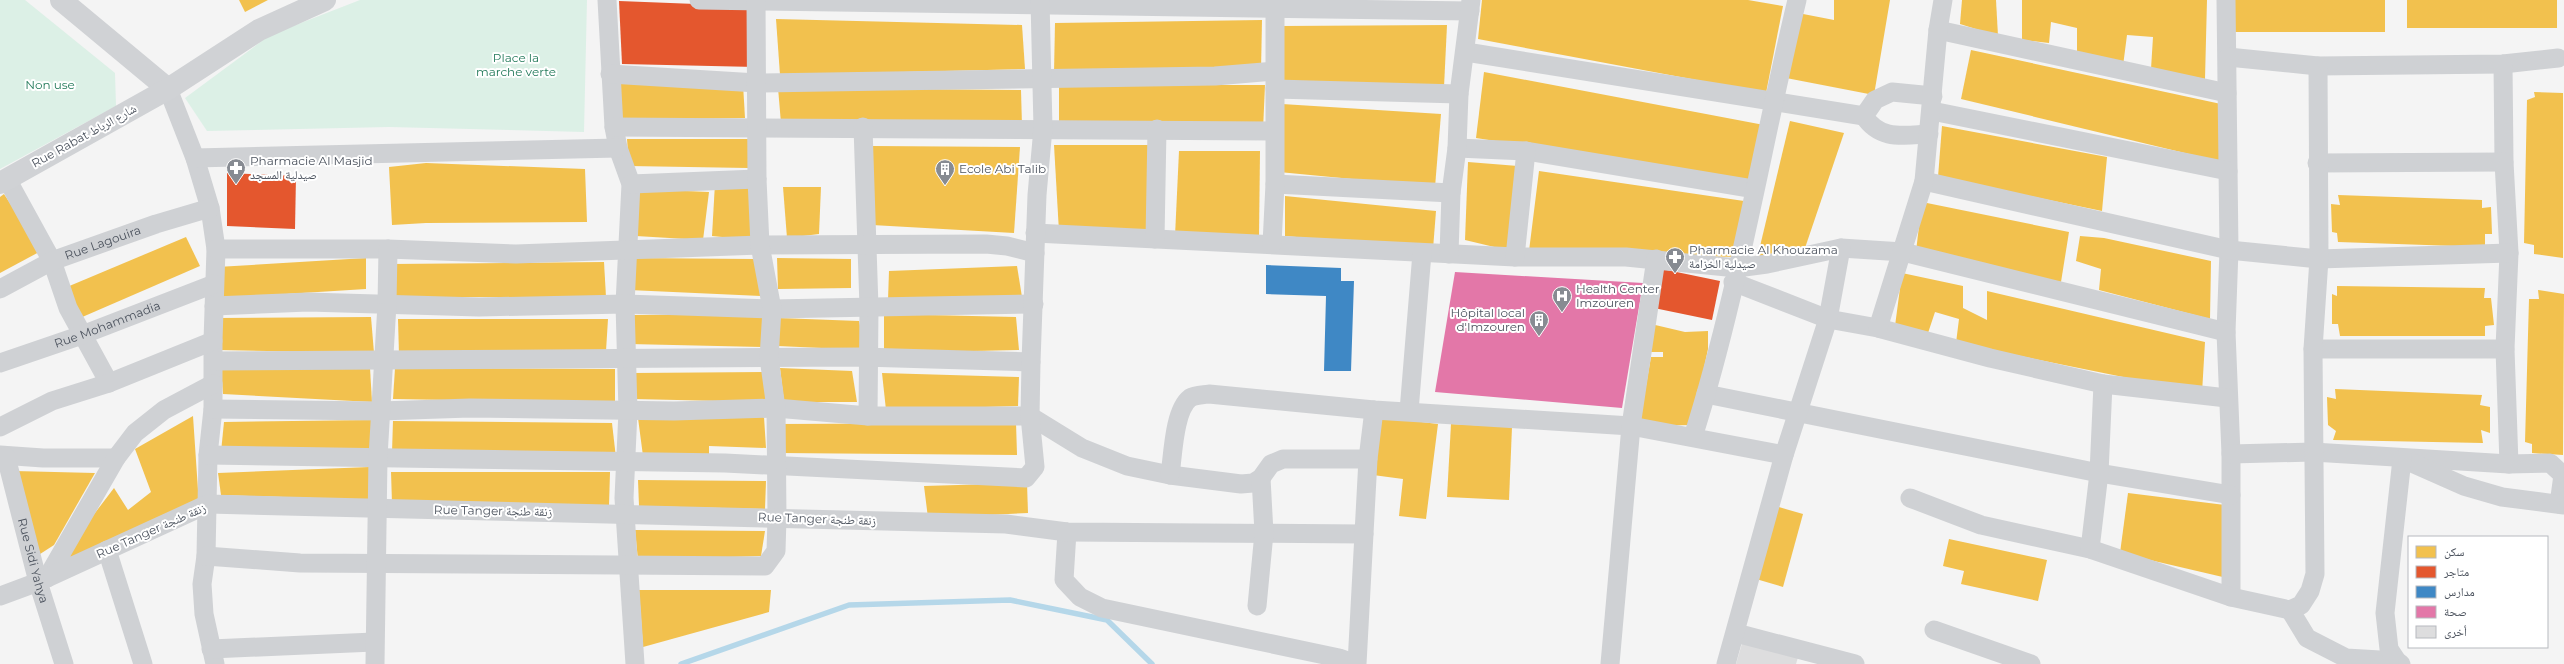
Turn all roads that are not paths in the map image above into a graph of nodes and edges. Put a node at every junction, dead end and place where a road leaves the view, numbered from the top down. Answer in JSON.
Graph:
{"nodes":[{"id":1,"x":61,"y":0,"type":"edge"},
{"id":2,"x":607,"y":0,"type":"edge"},
{"id":3,"x":699,"y":0,"type":"edge"},
{"id":4,"x":756,"y":0,"type":"edge"},
{"id":5,"x":1797,"y":0,"type":"edge"},
{"id":6,"x":1943,"y":0,"type":"edge"},
{"id":7,"x":2226,"y":0,"type":"edge"},
{"id":8,"x":316,"y":2,"type":"edge"},
{"id":9,"x":1040,"y":2,"type":"edge"},
{"id":10,"x":1275,"y":4,"type":"edge"},
{"id":11,"x":1470,"y":6,"type":"edge"},
{"id":12,"x":1938,"y":30,"type":"junction"},
{"id":13,"x":1466,"y":52,"type":"junction"},
{"id":14,"x":2228,"y":57,"type":"junction"},
{"id":15,"x":2558,"y":58,"type":"dead end"},
{"id":16,"x":2504,"y":64,"type":"junction"},
{"id":17,"x":2318,"y":66,"type":"junction"},
{"id":18,"x":610,"y":74,"type":"junction"},
{"id":19,"x":1043,"y":79,"type":"junction"},
{"id":20,"x":1275,"y":80,"type":"junction"},
{"id":21,"x":757,"y":83,"type":"junction"},
{"id":22,"x":168,"y":89,"type":"junction"},
{"id":23,"x":2227,"y":93,"type":"junction"},
{"id":24,"x":1459,"y":94,"type":"junction"},
{"id":25,"x":1772,"y":101,"type":"junction"},
{"id":26,"x":1932,"y":103,"type":"junction"},
{"id":27,"x":1864,"y":116,"type":"junction"},
{"id":28,"x":614,"y":127,"type":"junction"},
{"id":29,"x":758,"y":127,"type":"junction"},
{"id":30,"x":864,"y":128,"type":"junction"},
{"id":31,"x":1043,"y":128,"type":"junction"},
{"id":32,"x":1157,"y":129,"type":"junction"},
{"id":33,"x":1274,"y":131,"type":"junction"},
{"id":34,"x":1929,"y":134,"type":"junction"},
{"id":35,"x":618,"y":148,"type":"junction"},
{"id":36,"x":1457,"y":148,"type":"junction"},
{"id":37,"x":1526,"y":151,"type":"junction"},
{"id":38,"x":195,"y":158,"type":"junction"},
{"id":39,"x":2504,"y":162,"type":"junction"},
{"id":40,"x":2317,"y":163,"type":"junction"},
{"id":41,"x":2228,"y":171,"type":"junction"},
{"id":42,"x":757,"y":179,"type":"junction"},
{"id":43,"x":3,"y":181,"type":"edge"},
{"id":44,"x":1924,"y":181,"type":"junction"},
{"id":45,"x":631,"y":184,"type":"junction"},
{"id":46,"x":1275,"y":184,"type":"junction"},
{"id":47,"x":1754,"y":189,"type":"junction"},
{"id":48,"x":1451,"y":193,"type":"junction"},
{"id":49,"x":210,"y":208,"type":"junction"},
{"id":50,"x":1035,"y":233,"type":"junction"},
{"id":51,"x":1155,"y":239,"type":"junction"},
{"id":52,"x":1272,"y":244,"type":"junction"},
{"id":53,"x":760,"y":245,"type":"junction"},
{"id":54,"x":867,"y":245,"type":"junction"},
{"id":55,"x":1841,"y":248,"type":"junction"},
{"id":56,"x":216,"y":249,"type":"junction"},
{"id":57,"x":388,"y":249,"type":"junction"},
{"id":58,"x":2229,"y":250,"type":"junction"},
{"id":59,"x":628,"y":252,"type":"junction"},
{"id":60,"x":1903,"y":252,"type":"junction"},
{"id":61,"x":1035,"y":253,"type":"junction"},
{"id":62,"x":1422,"y":253,"type":"junction"},
{"id":63,"x":2510,"y":253,"type":"junction"},
{"id":64,"x":1449,"y":254,"type":"junction"},
{"id":65,"x":1515,"y":257,"type":"junction"},
{"id":66,"x":1656,"y":259,"type":"junction"},
{"id":67,"x":2319,"y":259,"type":"junction"},
{"id":68,"x":52,"y":261,"type":"junction"},
{"id":69,"x":1735,"y":275,"type":"junction"},
{"id":70,"x":214,"y":284,"type":"junction"},
{"id":71,"x":0,"y":289,"type":"edge"},
{"id":72,"x":387,"y":304,"type":"junction"},
{"id":73,"x":625,"y":304,"type":"junction"},
{"id":74,"x":1034,"y":304,"type":"junction"},
{"id":75,"x":214,"y":306,"type":"junction"},
{"id":76,"x":869,"y":307,"type":"junction"},
{"id":77,"x":772,"y":309,"type":"junction"},
{"id":78,"x":1828,"y":319,"type":"junction"},
{"id":79,"x":1878,"y":328,"type":"junction"},
{"id":80,"x":2226,"y":332,"type":"junction"},
{"id":81,"x":82,"y":335,"type":"junction"},
{"id":82,"x":213,"y":341,"type":"junction"},
{"id":83,"x":2313,"y":349,"type":"junction"},
{"id":84,"x":2505,"y":349,"type":"junction"},
{"id":85,"x":625,"y":358,"type":"junction"},
{"id":86,"x":769,"y":358,"type":"junction"},
{"id":87,"x":868,"y":358,"type":"junction"},
{"id":88,"x":214,"y":361,"type":"junction"},
{"id":89,"x":382,"y":361,"type":"junction"},
{"id":90,"x":1031,"y":362,"type":"junction"},
{"id":91,"x":0,"y":363,"type":"edge"},
{"id":92,"x":108,"y":383,"type":"junction"},
{"id":93,"x":213,"y":384,"type":"junction"},
{"id":94,"x":2103,"y":384,"type":"junction"},
{"id":95,"x":1706,"y":394,"type":"junction"},
{"id":96,"x":2227,"y":398,"type":"junction"},
{"id":97,"x":776,"y":408,"type":"junction"},
{"id":98,"x":213,"y":409,"type":"junction"},
{"id":99,"x":1374,"y":410,"type":"junction"},
{"id":100,"x":380,"y":411,"type":"junction"},
{"id":101,"x":628,"y":411,"type":"junction"},
{"id":102,"x":1409,"y":411,"type":"junction"},
{"id":103,"x":1796,"y":412,"type":"junction"},
{"id":104,"x":868,"y":416,"type":"junction"},
{"id":105,"x":1030,"y":416,"type":"junction"},
{"id":106,"x":1631,"y":426,"type":"junction"},
{"id":107,"x":0,"y":427,"type":"edge"},
{"id":108,"x":1692,"y":438,"type":"junction"},
{"id":109,"x":2313,"y":452,"type":"junction"},
{"id":110,"x":2231,"y":454,"type":"junction"},
{"id":111,"x":208,"y":455,"type":"junction"},
{"id":112,"x":1784,"y":455,"type":"junction"},
{"id":113,"x":3,"y":456,"type":"edge"},
{"id":114,"x":378,"y":457,"type":"junction"},
{"id":115,"x":116,"y":458,"type":"junction"},
{"id":116,"x":1368,"y":459,"type":"junction"},
{"id":117,"x":2402,"y":459,"type":"junction"},
{"id":118,"x":627,"y":463,"type":"junction"},
{"id":119,"x":2509,"y":464,"type":"junction"},
{"id":120,"x":775,"y":465,"type":"junction"},
{"id":121,"x":2099,"y":473,"type":"junction"},
{"id":122,"x":1170,"y":475,"type":"junction"},
{"id":123,"x":1261,"y":478,"type":"junction"},
{"id":124,"x":2231,"y":496,"type":"junction"},
{"id":125,"x":1910,"y":498,"type":"dead end"},
{"id":126,"x":208,"y":504,"type":"junction"},
{"id":127,"x":2562,"y":504,"type":"edge"},
{"id":128,"x":376,"y":508,"type":"junction"},
{"id":129,"x":625,"y":513,"type":"junction"},
{"id":130,"x":778,"y":518,"type":"junction"},
{"id":131,"x":1067,"y":532,"type":"junction"},
{"id":132,"x":1264,"y":533,"type":"junction"},
{"id":133,"x":1364,"y":534,"type":"junction"},
{"id":134,"x":2090,"y":549,"type":"junction"},
{"id":135,"x":107,"y":550,"type":"junction"},
{"id":136,"x":206,"y":556,"type":"junction"},
{"id":137,"x":376,"y":563,"type":"junction"},
{"id":138,"x":628,"y":566,"type":"junction"},
{"id":139,"x":43,"y":580,"type":"junction"},
{"id":140,"x":0,"y":596,"type":"edge"},
{"id":141,"x":2231,"y":597,"type":"junction"},
{"id":142,"x":1257,"y":606,"type":"dead end"},
{"id":143,"x":2290,"y":610,"type":"junction"},
{"id":144,"x":1934,"y":630,"type":"dead end"},
{"id":145,"x":1736,"y":633,"type":"junction"},
{"id":146,"x":374,"y":642,"type":"junction"},
{"id":147,"x":213,"y":656,"type":"edge"},
{"id":148,"x":634,"y":660,"type":"edge"},
{"id":149,"x":2399,"y":663,"type":"edge"},
{"id":150,"x":64,"y":664,"type":"edge"},
{"id":151,"x":143,"y":664,"type":"edge"},
{"id":152,"x":374,"y":664,"type":"edge"},
{"id":153,"x":1357,"y":664,"type":"edge"},
{"id":154,"x":1610,"y":664,"type":"edge"},
{"id":155,"x":1726,"y":664,"type":"edge"},
{"id":156,"x":1856,"y":664,"type":"edge"},
{"id":157,"x":2031,"y":664,"type":"edge"}],
"edges":[{"from":1,"to":22,"type":"main road"},
{"from":2,"to":18,"type":"street"},
{"from":3,"to":4,"type":"street"},
{"from":4,"to":9,"type":"street"},
{"from":4,"to":21,"type":"street"},
{"from":5,"to":25,"type":"street"},
{"from":6,"to":12,"type":"street"},
{"from":7,"to":14,"type":"street"},
{"from":8,"to":22,"type":"main road","name":"Rue Rabat شارع الرباط"},
{"from":9,"to":10,"type":"street"},
{"from":9,"to":19,"type":"street"},
{"from":10,"to":11,"type":"street"},
{"from":10,"to":20,"type":"street"},
{"from":11,"to":13,"type":"street"},
{"from":12,"to":23,"type":"street"},
{"from":12,"to":26,"type":"street"},
{"from":13,"to":24,"type":"street"},
{"from":13,"to":25,"type":"street"},
{"from":14,"to":17,"type":"street"},
{"from":14,"to":23,"type":"street"},
{"from":15,"to":16,"type":"street"},
{"from":16,"to":17,"type":"street"},
{"from":16,"to":39,"type":"street"},
{"from":17,"to":40,"type":"street"},
{"from":18,"to":21,"type":"street"},
{"from":18,"to":28,"type":"street"},
{"from":19,"to":20,"type":"street"},
{"from":19,"to":21,"type":"street"},
{"from":19,"to":31,"type":"street"},
{"from":20,"to":24,"type":"street"},
{"from":20,"to":33,"type":"street"},
{"from":21,"to":29,"type":"street"},
{"from":22,"to":38,"type":"street"},
{"from":22,"to":43,"type":"main road","name":"Rue Rabat شارع الرباط"},
{"from":23,"to":41,"type":"street"},
{"from":24,"to":36,"type":"street"},
{"from":25,"to":27,"type":"street"},
{"from":25,"to":47,"type":"street"},
{"from":26,"to":27,"type":"street"},
{"from":26,"to":34,"type":"street"},
{"from":26,"to":41,"type":"street"},
{"from":27,"to":34,"type":"street"},
{"from":28,"to":29,"type":"street"},
{"from":28,"to":35,"type":"street"},
{"from":29,"to":30,"type":"street"},
{"from":29,"to":42,"type":"street"},
{"from":30,"to":31,"type":"street"},
{"from":30,"to":54,"type":"street"},
{"from":31,"to":32,"type":"street"},
{"from":31,"to":50,"type":"street"},
{"from":32,"to":33,"type":"street"},
{"from":32,"to":51,"type":"street"},
{"from":33,"to":46,"type":"street"},
{"from":34,"to":44,"type":"street"},
{"from":35,"to":38,"type":"street"},
{"from":35,"to":45,"type":"street"},
{"from":36,"to":37,"type":"street"},
{"from":36,"to":48,"type":"street"},
{"from":37,"to":47,"type":"street"},
{"from":37,"to":65,"type":"street"},
{"from":38,"to":49,"type":"street"},
{"from":39,"to":40,"type":"street"},
{"from":39,"to":63,"type":"street"},
{"from":40,"to":67,"type":"street"},
{"from":41,"to":58,"type":"street"},
{"from":42,"to":45,"type":"street"},
{"from":42,"to":53,"type":"street"},
{"from":43,"to":68,"type":"street"},
{"from":44,"to":58,"type":"street"},
{"from":44,"to":60,"type":"street"},
{"from":45,"to":59,"type":"street"},
{"from":46,"to":48,"type":"street"},
{"from":46,"to":52,"type":"street"},
{"from":47,"to":69,"type":"street"},
{"from":48,"to":64,"type":"street"},
{"from":49,"to":56,"type":"street"},
{"from":49,"to":68,"type":"street","name":"Rue Lagouira"},
{"from":50,"to":51,"type":"street"},
{"from":50,"to":61,"type":"street"},
{"from":51,"to":52,"type":"street"},
{"from":52,"to":62,"type":"street"},
{"from":53,"to":54,"type":"street"},
{"from":53,"to":59,"type":"street"},
{"from":53,"to":77,"type":"street"},
{"from":54,"to":61,"type":"street"},
{"from":54,"to":76,"type":"street"},
{"from":55,"to":60,"type":"street"},
{"from":55,"to":69,"type":"street"},
{"from":55,"to":78,"type":"street"},
{"from":56,"to":57,"type":"street"},
{"from":56,"to":70,"type":"street"},
{"from":57,"to":59,"type":"street"},
{"from":57,"to":72,"type":"street"},
{"from":58,"to":67,"type":"street"},
{"from":58,"to":80,"type":"street"},
{"from":59,"to":73,"type":"street"},
{"from":60,"to":79,"type":"street"},
{"from":60,"to":80,"type":"street"},
{"from":61,"to":74,"type":"street"},
{"from":62,"to":64,"type":"street"},
{"from":62,"to":102,"type":"street"},
{"from":63,"to":67,"type":"street"},
{"from":63,"to":84,"type":"street"},
{"from":64,"to":65,"type":"street"},
{"from":65,"to":66,"type":"street"},
{"from":66,"to":69,"type":"street"},
{"from":66,"to":106,"type":"street"},
{"from":67,"to":83,"type":"street"},
{"from":68,"to":71,"type":"street","name":"Rue Lagouira"},
{"from":68,"to":81,"type":"street"},
{"from":69,"to":78,"type":"street"},
{"from":69,"to":95,"type":"street"},
{"from":70,"to":75,"type":"street"},
{"from":70,"to":81,"type":"street","name":"Rue Mohammadia"},
{"from":72,"to":73,"type":"street"},
{"from":72,"to":75,"type":"street"},
{"from":72,"to":89,"type":"street"},
{"from":73,"to":77,"type":"street"},
{"from":73,"to":85,"type":"street"},
{"from":74,"to":76,"type":"street"},
{"from":74,"to":90,"type":"street"},
{"from":75,"to":82,"type":"street"},
{"from":76,"to":77,"type":"street"},
{"from":76,"to":87,"type":"street"},
{"from":77,"to":86,"type":"street"},
{"from":78,"to":79,"type":"street"},
{"from":78,"to":103,"type":"street"},
{"from":79,"to":94,"type":"street"},
{"from":80,"to":96,"type":"street"},
{"from":81,"to":91,"type":"street","name":"Rue Mohammadia"},
{"from":81,"to":92,"type":"street"},
{"from":82,"to":88,"type":"street"},
{"from":82,"to":92,"type":"street"},
{"from":83,"to":84,"type":"street"},
{"from":83,"to":109,"type":"street"},
{"from":84,"to":119,"type":"street"},
{"from":85,"to":86,"type":"street"},
{"from":85,"to":89,"type":"street"},
{"from":85,"to":101,"type":"street"},
{"from":86,"to":87,"type":"street"},
{"from":86,"to":97,"type":"street"},
{"from":87,"to":90,"type":"street"},
{"from":87,"to":104,"type":"street"},
{"from":88,"to":89,"type":"street"},
{"from":88,"to":93,"type":"street"},
{"from":89,"to":100,"type":"street"},
{"from":90,"to":105,"type":"street"},
{"from":92,"to":107,"type":"street"},
{"from":93,"to":98,"type":"street"},
{"from":93,"to":115,"type":"street"},
{"from":94,"to":96,"type":"street"},
{"from":94,"to":121,"type":"street"},
{"from":95,"to":103,"type":"street"},
{"from":95,"to":108,"type":"street"},
{"from":96,"to":110,"type":"street"},
{"from":97,"to":101,"type":"street"},
{"from":97,"to":104,"type":"street"},
{"from":97,"to":120,"type":"street"},
{"from":98,"to":100,"type":"street"},
{"from":98,"to":111,"type":"street"},
{"from":99,"to":102,"type":"street"},
{"from":99,"to":116,"type":"street"},
{"from":99,"to":122,"type":"street"},
{"from":100,"to":101,"type":"street"},
{"from":100,"to":114,"type":"street"},
{"from":101,"to":118,"type":"street"},
{"from":102,"to":106,"type":"street"},
{"from":103,"to":112,"type":"street"},
{"from":103,"to":121,"type":"street"},
{"from":104,"to":105,"type":"street"},
{"from":105,"to":120,"type":"street"},
{"from":105,"to":122,"type":"street"},
{"from":106,"to":108,"type":"street"},
{"from":106,"to":154,"type":"street"},
{"from":108,"to":112,"type":"street"},
{"from":109,"to":110,"type":"street"},
{"from":109,"to":117,"type":"street"},
{"from":109,"to":143,"type":"street"},
{"from":110,"to":124,"type":"street"},
{"from":111,"to":114,"type":"street"},
{"from":111,"to":126,"type":"street"},
{"from":112,"to":145,"type":"street"},
{"from":113,"to":115,"type":"street"},
{"from":113,"to":139,"type":"street","name":"Rue Sidi Yahya"},
{"from":114,"to":118,"type":"street"},
{"from":114,"to":128,"type":"street"},
{"from":115,"to":139,"type":"street"},
{"from":116,"to":123,"type":"street"},
{"from":116,"to":133,"type":"street"},
{"from":117,"to":119,"type":"street"},
{"from":117,"to":127,"type":"street"},
{"from":117,"to":149,"type":"street"},
{"from":118,"to":120,"type":"street"},
{"from":118,"to":129,"type":"street"},
{"from":119,"to":127,"type":"street"},
{"from":120,"to":130,"type":"street"},
{"from":121,"to":124,"type":"street"},
{"from":121,"to":134,"type":"street"},
{"from":122,"to":123,"type":"street"},
{"from":123,"to":132,"type":"street"},
{"from":124,"to":141,"type":"street"},
{"from":125,"to":134,"type":"street"},
{"from":126,"to":128,"type":"street","name":"Rue Tanger زنقة طنجة"},
{"from":126,"to":135,"type":"street","name":"Rue Tanger زنقة طنجة"},
{"from":126,"to":136,"type":"street"},
{"from":128,"to":129,"type":"street","name":"Rue Tanger زنقة طنجة"},
{"from":128,"to":137,"type":"street"},
{"from":129,"to":130,"type":"street","name":"Rue Tanger زنقة طنجة"},
{"from":129,"to":138,"type":"street"},
{"from":130,"to":131,"type":"street","name":"Rue Tanger زنقة طنجة"},
{"from":130,"to":138,"type":"street"},
{"from":131,"to":132,"type":"street","name":"Rue Tanger زنقة طنجة"},
{"from":131,"to":153,"type":"street"},
{"from":132,"to":133,"type":"street","name":"Rue Tanger زنقة طنجة"},
{"from":132,"to":142,"type":"street"},
{"from":133,"to":153,"type":"street"},
{"from":134,"to":141,"type":"street"},
{"from":135,"to":139,"type":"street","name":"Rue Tanger زنقة طنجة"},
{"from":135,"to":151,"type":"street"},
{"from":136,"to":137,"type":"street"},
{"from":136,"to":147,"type":"street"},
{"from":137,"to":138,"type":"street"},
{"from":137,"to":146,"type":"street"},
{"from":138,"to":148,"type":"street"},
{"from":139,"to":140,"type":"street","name":"Rue Tanger زنقة طنجة"},
{"from":139,"to":150,"type":"street","name":"Rue Sidi Yahya"},
{"from":141,"to":143,"type":"street"},
{"from":143,"to":149,"type":"street"},
{"from":144,"to":157,"type":"street"},
{"from":145,"to":155,"type":"street"},
{"from":145,"to":156,"type":"street"},
{"from":146,"to":147,"type":"street"},
{"from":146,"to":152,"type":"street"}]}
